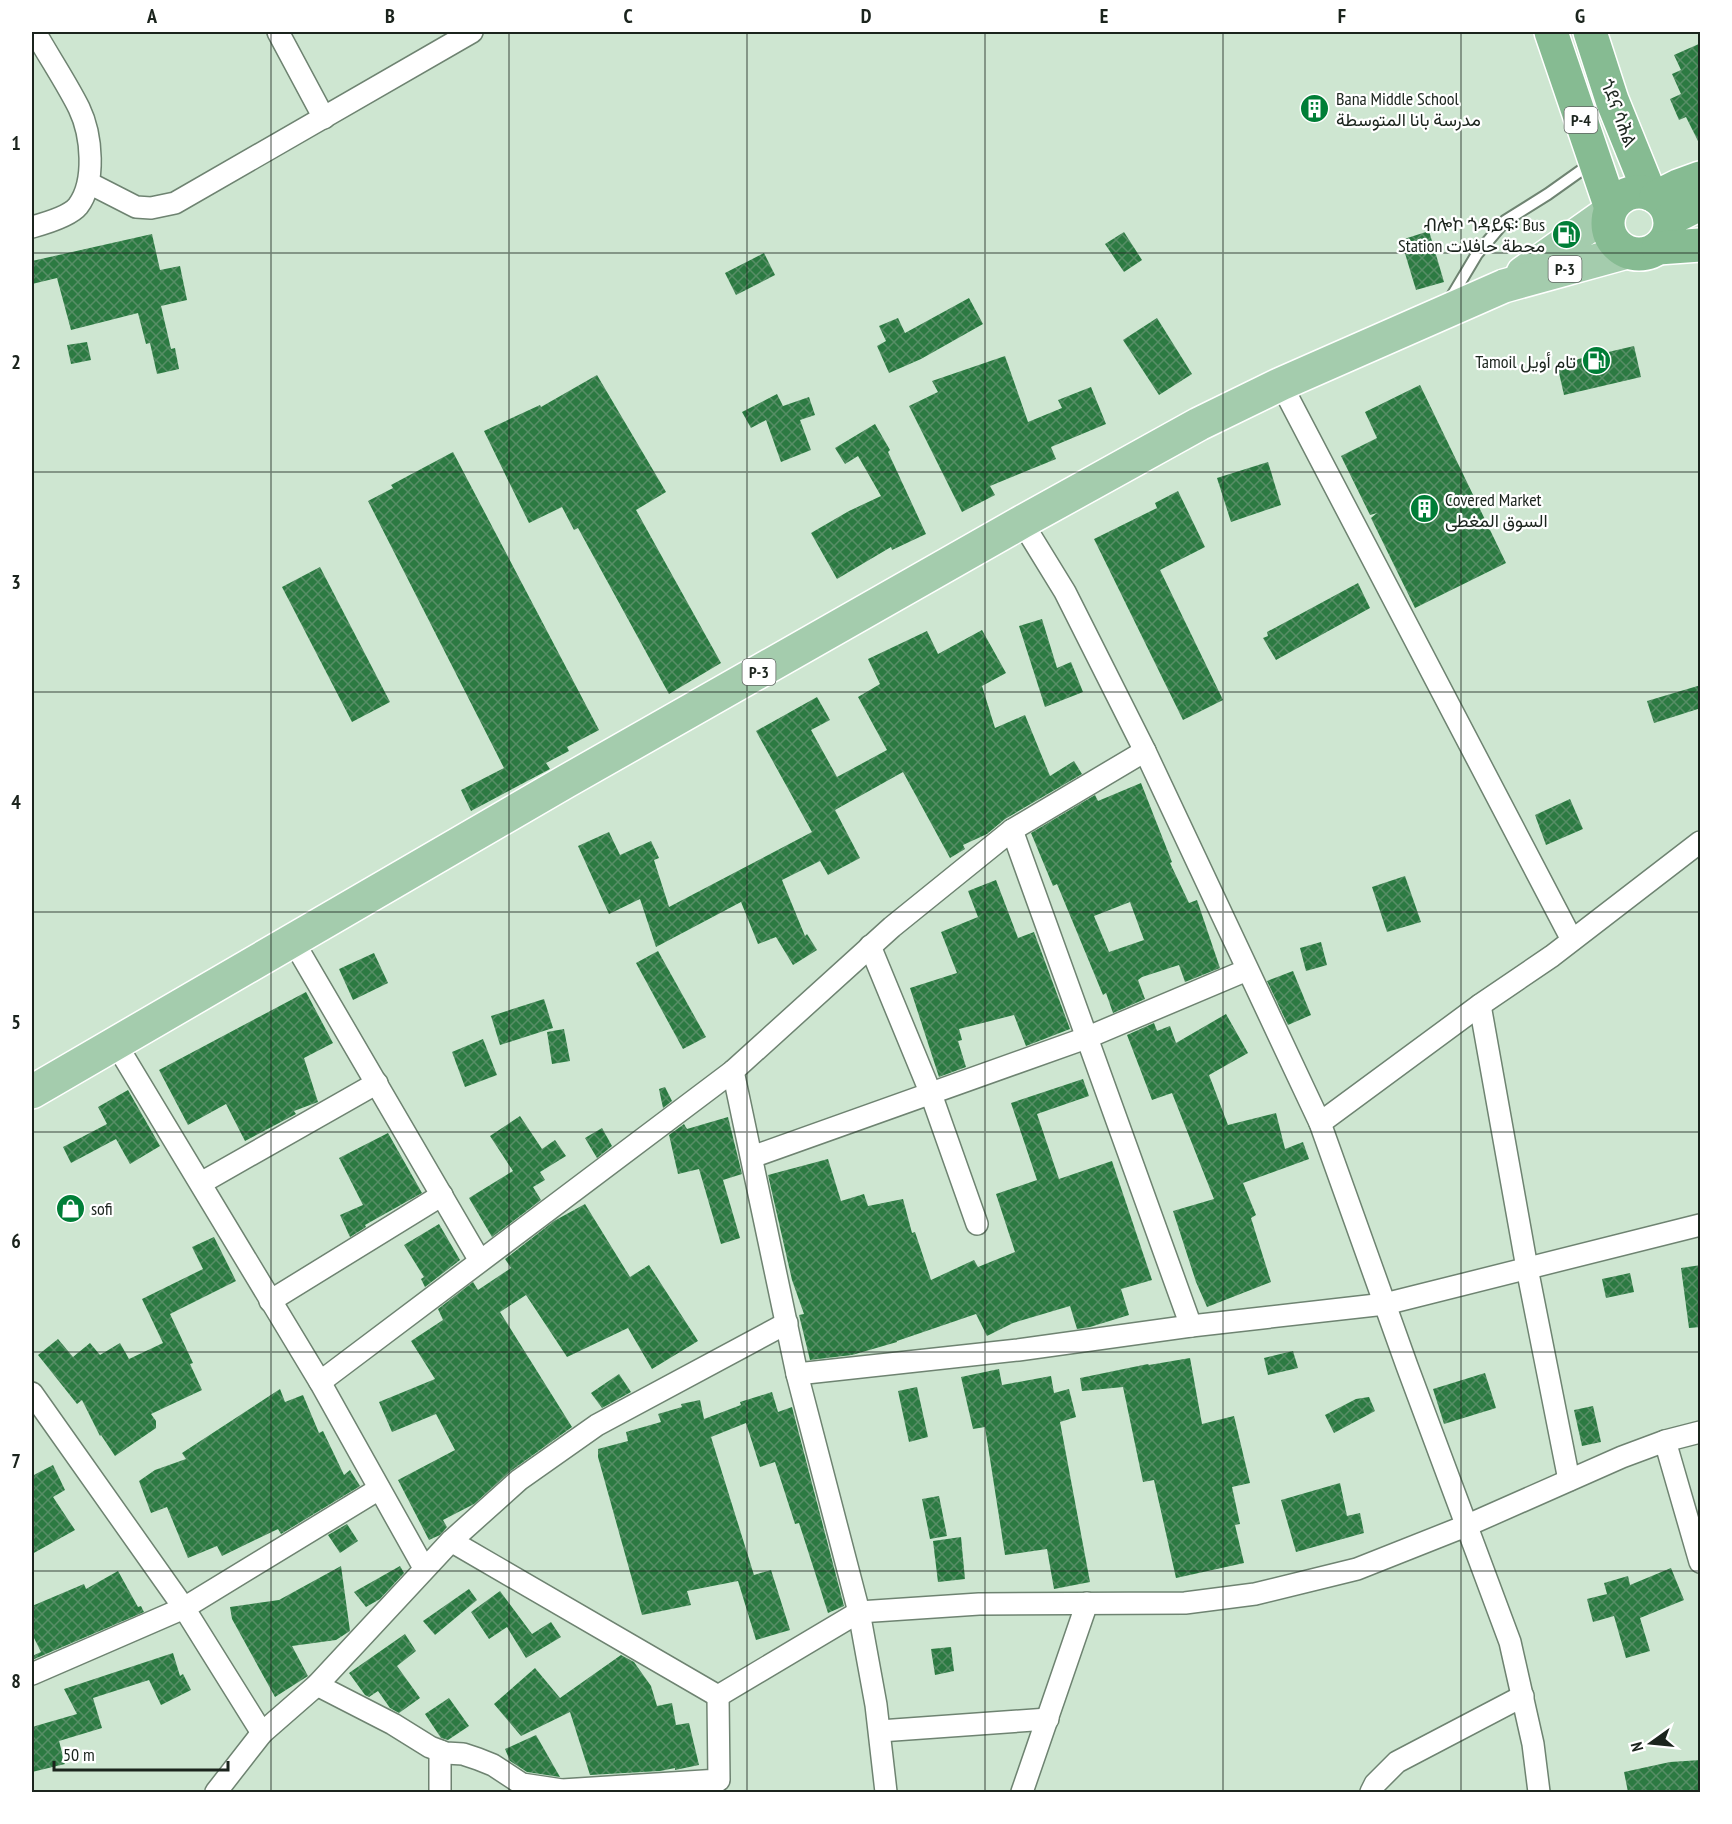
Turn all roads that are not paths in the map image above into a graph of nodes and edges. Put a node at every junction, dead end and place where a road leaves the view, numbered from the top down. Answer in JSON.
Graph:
{"nodes":[{"id":1,"x":35,"y":32,"type":"edge"},
{"id":2,"x":278,"y":32,"type":"edge"},
{"id":3,"x":472,"y":32,"type":"edge"},
{"id":4,"x":1551,"y":32,"type":"edge"},
{"id":5,"x":1590,"y":32,"type":"edge"},
{"id":6,"x":324,"y":118,"type":"junction"},
{"id":7,"x":1595,"y":160,"type":"junction"},
{"id":8,"x":1701,"y":178,"type":"edge"},
{"id":9,"x":89,"y":183,"type":"junction"},
{"id":10,"x":1701,"y":204,"type":"edge"},
{"id":11,"x":1610,"y":210,"type":"junction"},
{"id":12,"x":1662,"y":223,"type":"edge"},
{"id":13,"x":32,"y":227,"type":"edge"},
{"id":14,"x":1701,"y":245,"type":"edge"},
{"id":15,"x":1504,"y":286,"type":"junction"},
{"id":16,"x":1442,"y":315,"type":"junction"},
{"id":17,"x":1281,"y":384,"type":"junction"},
{"id":18,"x":1022,"y":522,"type":"junction"},
{"id":19,"x":1145,"y":751,"type":"junction"},
{"id":20,"x":1012,"y":830,"type":"junction"},
{"id":21,"x":1701,"y":842,"type":"edge"},
{"id":22,"x":292,"y":939,"type":"junction"},
{"id":23,"x":1572,"y":940,"type":"junction"},
{"id":24,"x":870,"y":946,"type":"junction"},
{"id":25,"x":1247,"y":970,"type":"junction"},
{"id":26,"x":1480,"y":1005,"type":"junction"},
{"id":27,"x":1086,"y":1038,"type":"junction"},
{"id":28,"x":116,"y":1044,"type":"junction"},
{"id":29,"x":734,"y":1071,"type":"junction"},
{"id":30,"x":377,"y":1083,"type":"junction"},
{"id":31,"x":32,"y":1092,"type":"edge"},
{"id":32,"x":931,"y":1094,"type":"junction"},
{"id":33,"x":1320,"y":1123,"type":"junction"},
{"id":34,"x":752,"y":1156,"type":"junction"},
{"id":35,"x":201,"y":1183,"type":"junction"},
{"id":36,"x":442,"y":1195,"type":"junction"},
{"id":37,"x":977,"y":1224,"type":"dead end"},
{"id":38,"x":1701,"y":1225,"type":"edge"},
{"id":39,"x":480,"y":1261,"type":"junction"},
{"id":40,"x":1527,"y":1268,"type":"junction"},
{"id":41,"x":270,"y":1301,"type":"junction"},
{"id":42,"x":1385,"y":1304,"type":"junction"},
{"id":43,"x":787,"y":1323,"type":"junction"},
{"id":44,"x":1191,"y":1326,"type":"junction"},
{"id":45,"x":797,"y":1374,"type":"junction"},
{"id":46,"x":320,"y":1382,"type":"junction"},
{"id":47,"x":32,"y":1393,"type":"edge"},
{"id":48,"x":1701,"y":1432,"type":"edge"},
{"id":49,"x":1665,"y":1441,"type":"junction"},
{"id":50,"x":1569,"y":1480,"type":"junction"},
{"id":51,"x":379,"y":1489,"type":"junction"},
{"id":52,"x":1468,"y":1525,"type":"junction"},
{"id":53,"x":451,"y":1541,"type":"junction"},
{"id":54,"x":1701,"y":1562,"type":"edge"},
{"id":55,"x":424,"y":1568,"type":"junction"},
{"id":56,"x":1087,"y":1603,"type":"junction"},
{"id":57,"x":184,"y":1608,"type":"junction"},
{"id":58,"x":859,"y":1612,"type":"junction"},
{"id":59,"x":32,"y":1674,"type":"edge"},
{"id":60,"x":318,"y":1685,"type":"junction"},
{"id":61,"x":718,"y":1695,"type":"junction"},
{"id":62,"x":1523,"y":1696,"type":"junction"},
{"id":63,"x":1048,"y":1719,"type":"junction"},
{"id":64,"x":880,"y":1731,"type":"junction"},
{"id":65,"x":262,"y":1733,"type":"junction"},
{"id":66,"x":440,"y":1751,"type":"junction"},
{"id":67,"x":719,"y":1786,"type":"edge"},
{"id":68,"x":216,"y":1792,"type":"edge"},
{"id":69,"x":440,"y":1792,"type":"edge"},
{"id":70,"x":886,"y":1792,"type":"edge"},
{"id":71,"x":1023,"y":1792,"type":"edge"},
{"id":72,"x":1371,"y":1792,"type":"edge"},
{"id":73,"x":1539,"y":1792,"type":"edge"}],
"edges":[{"from":1,"to":9,"type":"street"},
{"from":2,"to":6,"type":"street"},
{"from":3,"to":6,"type":"street"},
{"from":4,"to":7,"type":"highway","name":"ጎደና ሳሕል","number":"P-4"},
{"from":5,"to":12,"type":"highway","name":"ጎደና ሳሕል","number":"P-4"},
{"from":6,"to":9,"type":"street"},
{"from":7,"to":11,"type":"highway","name":"ጎደና ሳሕል","number":"P-4"},
{"from":7,"to":16,"type":"lane"},
{"from":8,"to":12,"type":"highway","number":"P-3"},
{"from":9,"to":13,"type":"street"},
{"from":10,"to":12,"type":"highway","number":"P-3"},
{"from":11,"to":12,"type":"highway"},
{"from":11,"to":12,"type":"highway","name":"ጎደና ሳሕል"},
{"from":11,"to":15,"type":"main road","number":"P-3"},
{"from":12,"to":14,"type":"highway"},
{"from":12,"to":15,"type":"main road","number":"P-3"},
{"from":15,"to":16,"type":"main road","number":"P-3"},
{"from":16,"to":17,"type":"main road","number":"P-3"},
{"from":17,"to":18,"type":"main road","number":"P-3"},
{"from":17,"to":23,"type":"street"},
{"from":18,"to":19,"type":"street"},
{"from":18,"to":22,"type":"main road","number":"P-3"},
{"from":19,"to":20,"type":"street"},
{"from":19,"to":25,"type":"street"},
{"from":20,"to":24,"type":"street"},
{"from":20,"to":27,"type":"street"},
{"from":21,"to":23,"type":"street"},
{"from":22,"to":28,"type":"main road","number":"P-3"},
{"from":22,"to":30,"type":"street"},
{"from":23,"to":26,"type":"street"},
{"from":24,"to":29,"type":"street"},
{"from":24,"to":32,"type":"street"},
{"from":25,"to":27,"type":"street"},
{"from":25,"to":33,"type":"street"},
{"from":26,"to":33,"type":"street"},
{"from":26,"to":40,"type":"street"},
{"from":27,"to":32,"type":"street"},
{"from":27,"to":44,"type":"street"},
{"from":28,"to":31,"type":"main road","number":"P-3"},
{"from":28,"to":35,"type":"street"},
{"from":29,"to":34,"type":"street"},
{"from":29,"to":39,"type":"street"},
{"from":30,"to":35,"type":"street"},
{"from":30,"to":36,"type":"street"},
{"from":32,"to":34,"type":"street"},
{"from":32,"to":37,"type":"street"},
{"from":33,"to":42,"type":"street"},
{"from":34,"to":43,"type":"street"},
{"from":35,"to":41,"type":"street"},
{"from":36,"to":39,"type":"street"},
{"from":36,"to":41,"type":"street"},
{"from":38,"to":40,"type":"street"},
{"from":39,"to":46,"type":"street"},
{"from":40,"to":42,"type":"street"},
{"from":40,"to":50,"type":"street"},
{"from":41,"to":46,"type":"street"},
{"from":42,"to":44,"type":"street"},
{"from":42,"to":52,"type":"street"},
{"from":43,"to":45,"type":"street"},
{"from":43,"to":53,"type":"street"},
{"from":44,"to":45,"type":"street"},
{"from":45,"to":58,"type":"street"},
{"from":46,"to":51,"type":"street"},
{"from":47,"to":57,"type":"street"},
{"from":48,"to":49,"type":"street"},
{"from":49,"to":50,"type":"street"},
{"from":49,"to":54,"type":"street"},
{"from":50,"to":52,"type":"street"},
{"from":51,"to":55,"type":"street"},
{"from":51,"to":57,"type":"street"},
{"from":52,"to":56,"type":"street"},
{"from":52,"to":62,"type":"street"},
{"from":53,"to":55,"type":"street"},
{"from":53,"to":61,"type":"street"},
{"from":55,"to":60,"type":"street"},
{"from":56,"to":58,"type":"street"},
{"from":56,"to":63,"type":"street"},
{"from":57,"to":59,"type":"street"},
{"from":57,"to":65,"type":"street"},
{"from":58,"to":61,"type":"street"},
{"from":58,"to":64,"type":"street"},
{"from":60,"to":65,"type":"street"},
{"from":60,"to":66,"type":"street"},
{"from":61,"to":67,"type":"street"},
{"from":62,"to":72,"type":"street"},
{"from":62,"to":73,"type":"street"},
{"from":63,"to":64,"type":"street"},
{"from":63,"to":71,"type":"street"},
{"from":64,"to":70,"type":"street"},
{"from":65,"to":68,"type":"street"},
{"from":66,"to":67,"type":"street"},
{"from":66,"to":69,"type":"street"}]}
